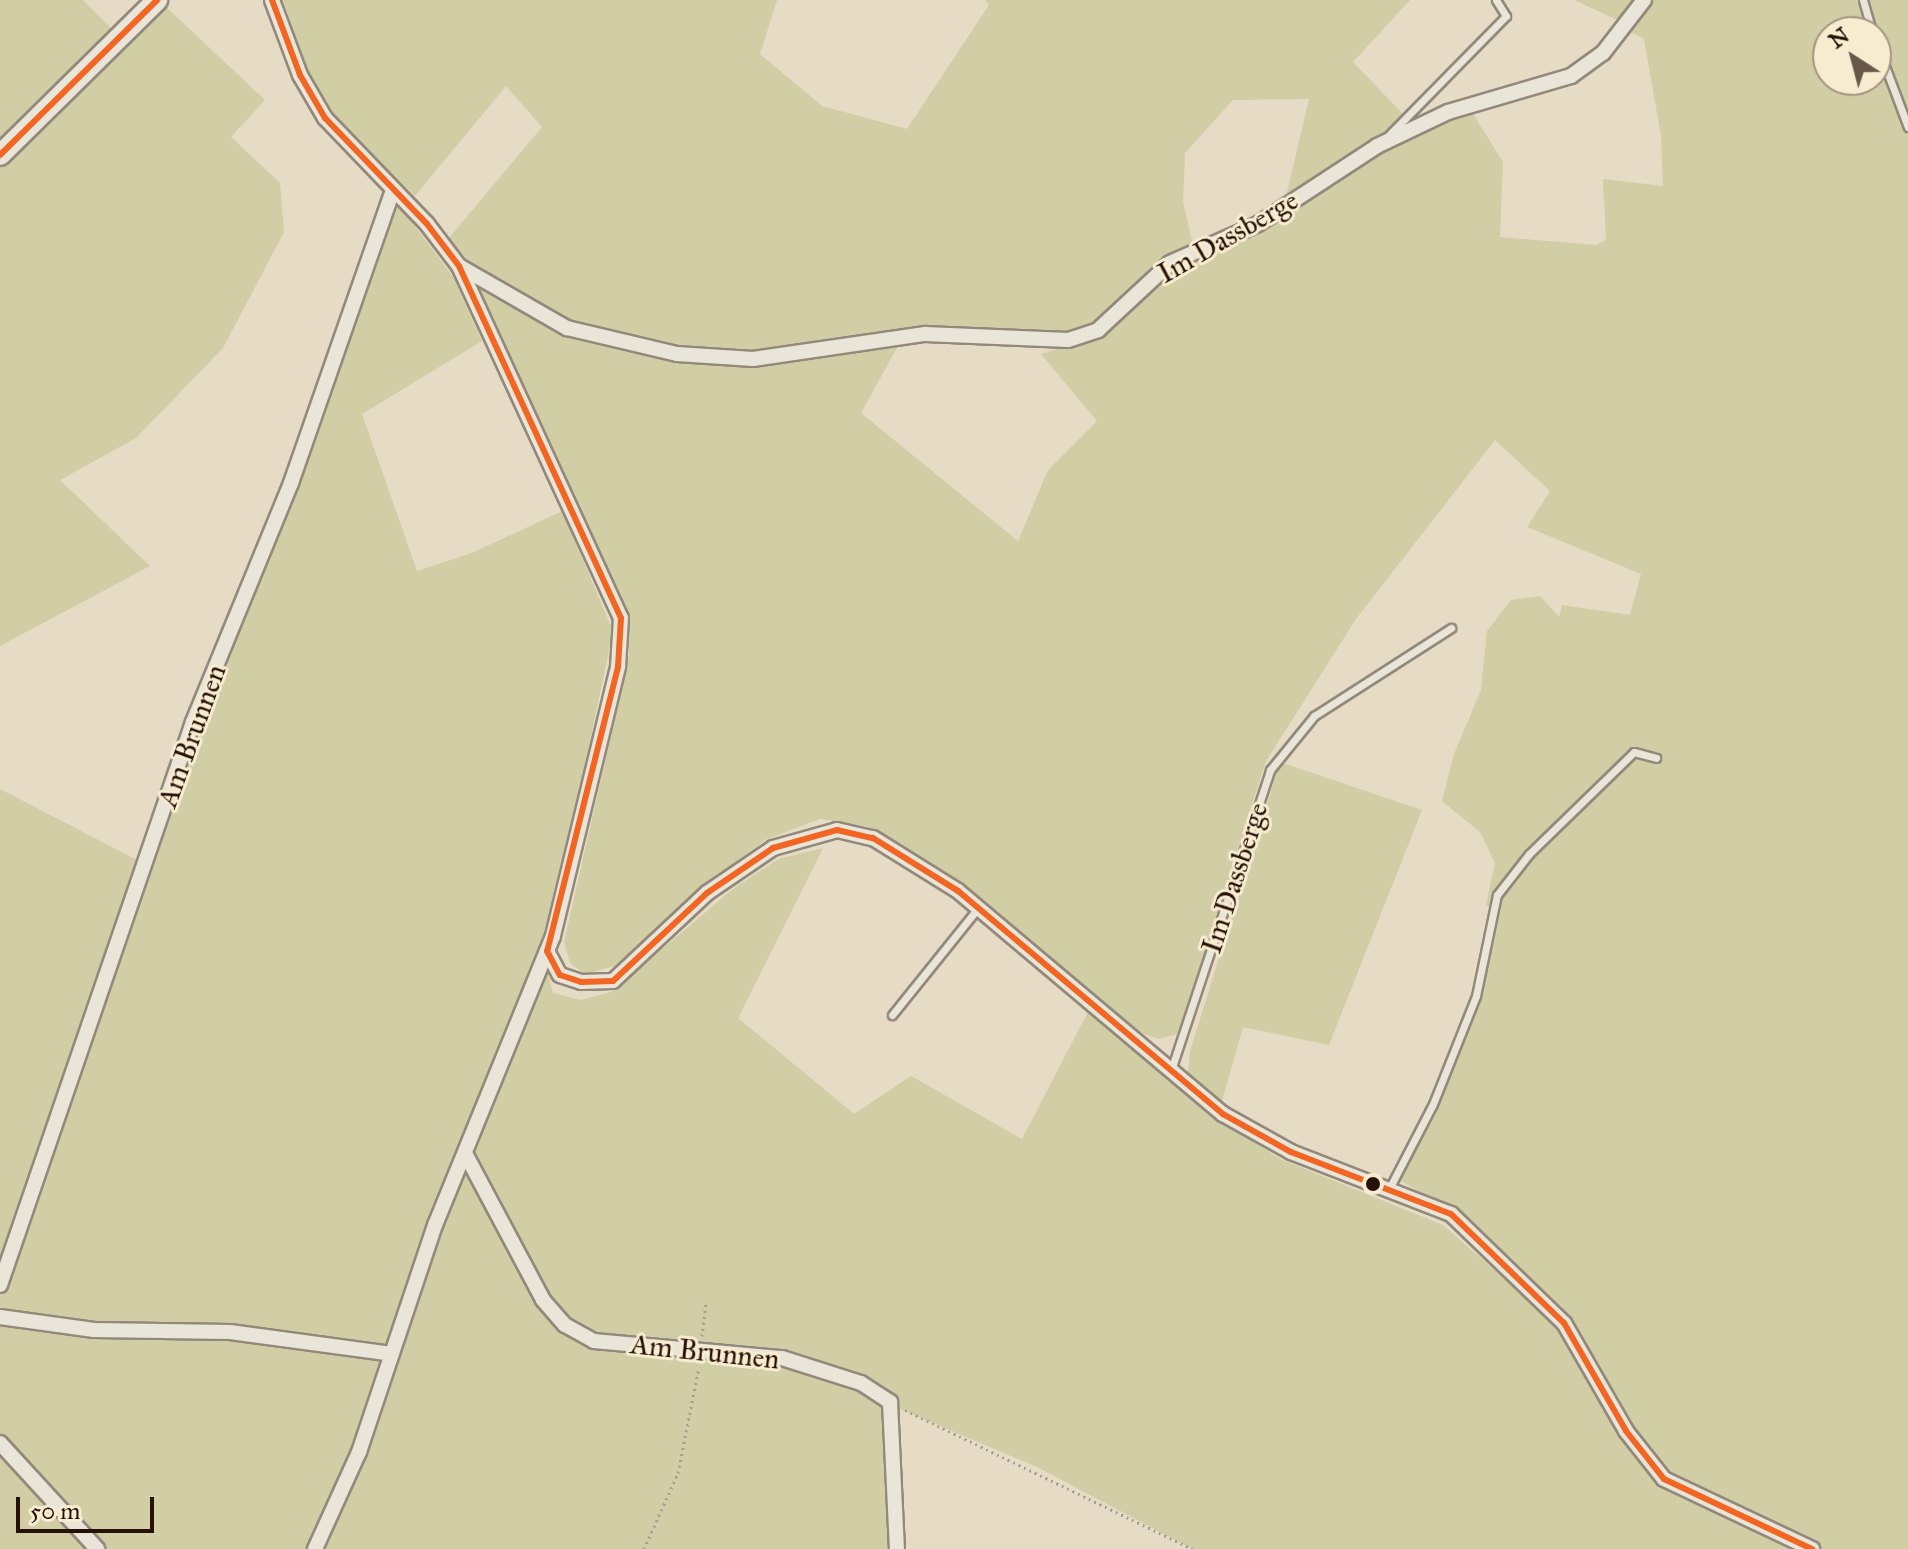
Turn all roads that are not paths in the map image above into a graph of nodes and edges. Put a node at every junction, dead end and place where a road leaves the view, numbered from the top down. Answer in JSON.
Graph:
{"nodes":[{"id":1,"x":157,"y":0,"type":"edge"},
{"id":2,"x":272,"y":0,"type":"edge"},
{"id":3,"x":1496,"y":0,"type":"edge"},
{"id":4,"x":1644,"y":0,"type":"edge"},
{"id":5,"x":1892,"y":84,"type":"edge"},
{"id":6,"x":1908,"y":127,"type":"edge"},
{"id":7,"x":1377,"y":146,"type":"junction"},
{"id":8,"x":0,"y":155,"type":"edge"},
{"id":9,"x":393,"y":190,"type":"junction"},
{"id":10,"x":459,"y":266,"type":"junction"},
{"id":11,"x":1451,"y":628,"type":"dead end"},
{"id":12,"x":1656,"y":758,"type":"dead end"},
{"id":13,"x":978,"y":908,"type":"junction"},
{"id":14,"x":547,"y":951,"type":"junction"},
{"id":15,"x":892,"y":1015,"type":"dead end"},
{"id":16,"x":1171,"y":1070,"type":"junction"},
{"id":17,"x":466,"y":1155,"type":"junction"},
{"id":18,"x":1390,"y":1187,"type":"junction"},
{"id":19,"x":0,"y":1285,"type":"edge"},
{"id":20,"x":0,"y":1317,"type":"edge"},
{"id":21,"x":392,"y":1354,"type":"junction"},
{"id":22,"x":0,"y":1443,"type":"edge"},
{"id":23,"x":97,"y":1549,"type":"edge"},
{"id":24,"x":315,"y":1549,"type":"edge"},
{"id":25,"x":897,"y":1549,"type":"edge"},
{"id":26,"x":1812,"y":1549,"type":"edge"}],
"edges":[{"from":1,"to":8,"type":"street"},
{"from":2,"to":9,"type":"street"},
{"from":3,"to":7,"type":"lane"},
{"from":4,"to":7,"type":"street","name":"Im Dassberge"},
{"from":5,"to":6,"type":"lane"},
{"from":7,"to":10,"type":"street","name":"Im Dassberge"},
{"from":9,"to":10,"type":"street"},
{"from":9,"to":19,"type":"street","name":"Am Brunnen"},
{"from":10,"to":14,"type":"street"},
{"from":11,"to":16,"type":"lane","name":"Im Dassberge"},
{"from":12,"to":18,"type":"lane"},
{"from":13,"to":14,"type":"street"},
{"from":13,"to":15,"type":"lane"},
{"from":13,"to":16,"type":"street"},
{"from":14,"to":17,"type":"street"},
{"from":16,"to":18,"type":"street"},
{"from":17,"to":21,"type":"street"},
{"from":17,"to":25,"type":"street","name":"Am Brunnen"},
{"from":18,"to":26,"type":"street"},
{"from":20,"to":21,"type":"street"},
{"from":21,"to":24,"type":"street"},
{"from":22,"to":23,"type":"street"}]}
